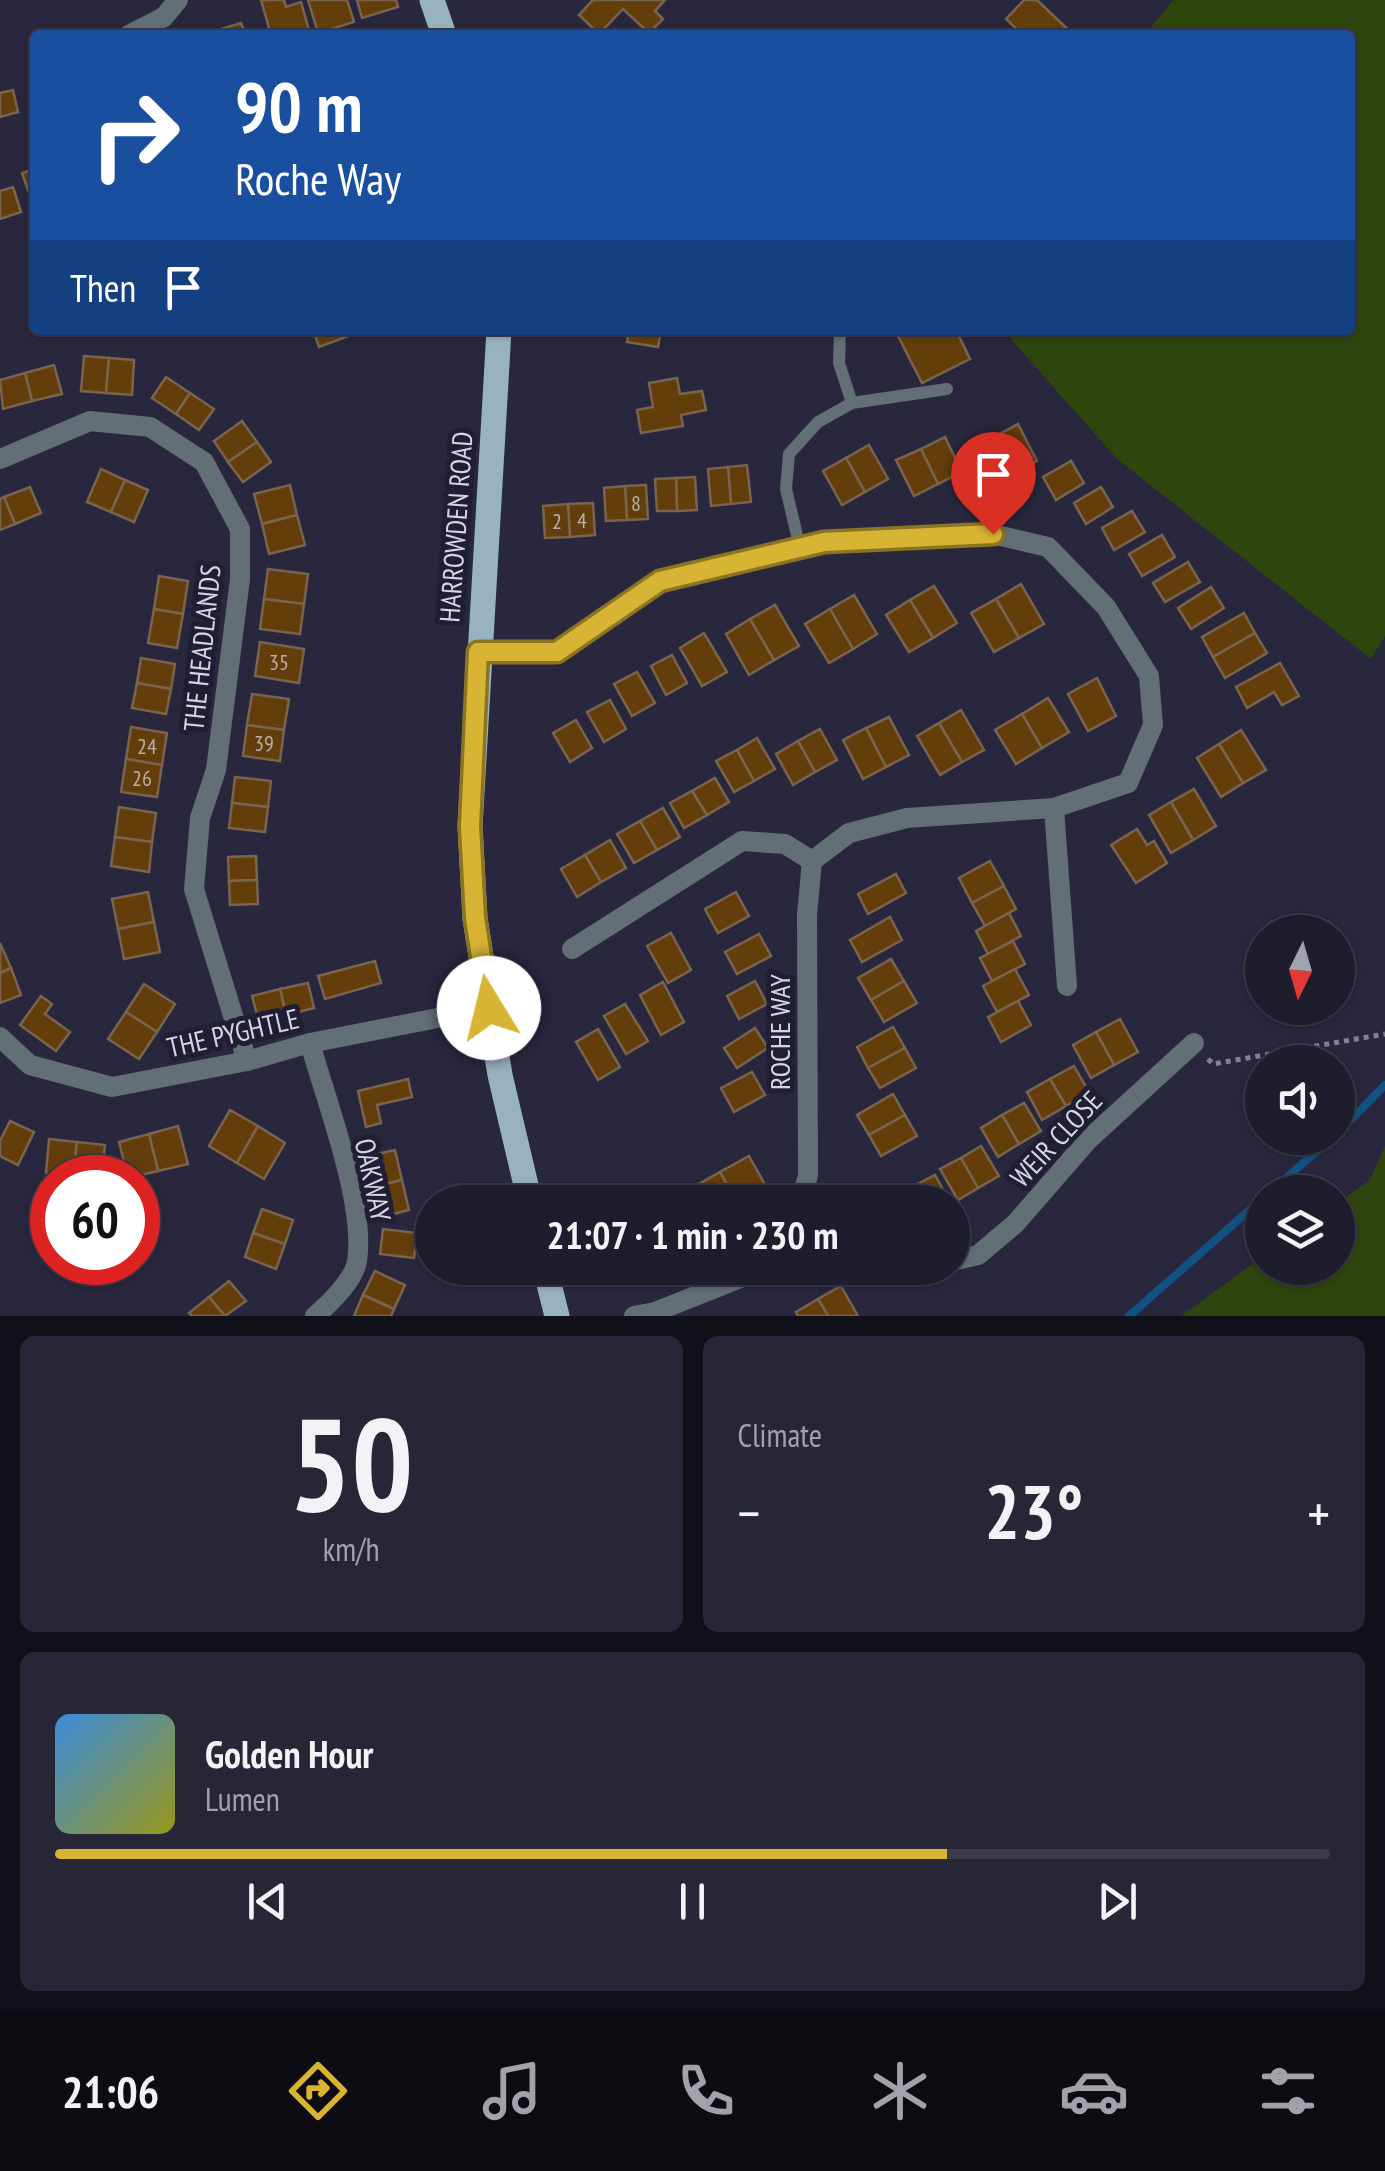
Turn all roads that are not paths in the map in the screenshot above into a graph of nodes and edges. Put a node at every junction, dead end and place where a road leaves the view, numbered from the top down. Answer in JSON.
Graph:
{"nodes":[{"id":1,"x":178,"y":0,"type":"edge"},
{"id":2,"x":432,"y":0,"type":"edge"},
{"id":3,"x":139,"y":30,"type":"edge"},
{"id":4,"x":442,"y":30,"type":"edge"},
{"id":5,"x":499,"y":335,"type":"edge"},
{"id":6,"x":840,"y":335,"type":"edge"},
{"id":7,"x":947,"y":389,"type":"dead end"},
{"id":8,"x":852,"y":402,"type":"junction"},
{"id":9,"x":0,"y":459,"type":"edge"},
{"id":10,"x":800,"y":548,"type":"junction"},
{"id":11,"x":478,"y":652,"type":"junction"},
{"id":12,"x":1054,"y":808,"type":"junction"},
{"id":13,"x":812,"y":861,"type":"junction"},
{"id":14,"x":572,"y":949,"type":"dead end"},
{"id":15,"x":1068,"y":986,"type":"dead end"},
{"id":16,"x":489,"y":1008,"type":"junction"},
{"id":17,"x":0,"y":1037,"type":"edge"},
{"id":18,"x":310,"y":1043,"type":"junction"},
{"id":19,"x":1194,"y":1043,"type":"dead end"},
{"id":20,"x":247,"y":1061,"type":"junction"},
{"id":21,"x":526,"y":1185,"type":"edge"},
{"id":22,"x":805,"y":1185,"type":"edge"},
{"id":23,"x":970,"y":1258,"type":"edge"},
{"id":24,"x":549,"y":1285,"type":"edge"},
{"id":25,"x":723,"y":1285,"type":"edge"},
{"id":26,"x":315,"y":1316,"type":"edge"},
{"id":27,"x":556,"y":1316,"type":"edge"},
{"id":28,"x":634,"y":1316,"type":"edge"}],
"edges":[{"from":1,"to":3,"type":"street"},
{"from":2,"to":4,"type":"main road"},
{"from":5,"to":11,"type":"main road","name":"HARROWDEN ROAD"},
{"from":6,"to":8,"type":"lane"},
{"from":7,"to":8,"type":"lane"},
{"from":8,"to":10,"type":"lane"},
{"from":9,"to":20,"type":"street","name":"THE HEADLANDS"},
{"from":10,"to":11,"type":"street"},
{"from":10,"to":12,"type":"street"},
{"from":11,"to":16,"type":"main road","name":"HARROWDEN ROAD"},
{"from":12,"to":13,"type":"street"},
{"from":12,"to":15,"type":"street"},
{"from":13,"to":14,"type":"street"},
{"from":13,"to":22,"type":"street","name":"ROCHE WAY"},
{"from":16,"to":18,"type":"street","name":"THE PYGHTLE"},
{"from":16,"to":21,"type":"main road","name":"HARROWDEN ROAD"},
{"from":17,"to":20,"type":"street","name":"THE PYGHTLE"},
{"from":18,"to":20,"type":"street","name":"THE PYGHTLE"},
{"from":18,"to":26,"type":"street","name":"OAKWAY"},
{"from":19,"to":23,"type":"street","name":"WEIR CLOSE"},
{"from":24,"to":27,"type":"main road"},
{"from":25,"to":28,"type":"street"}]}
